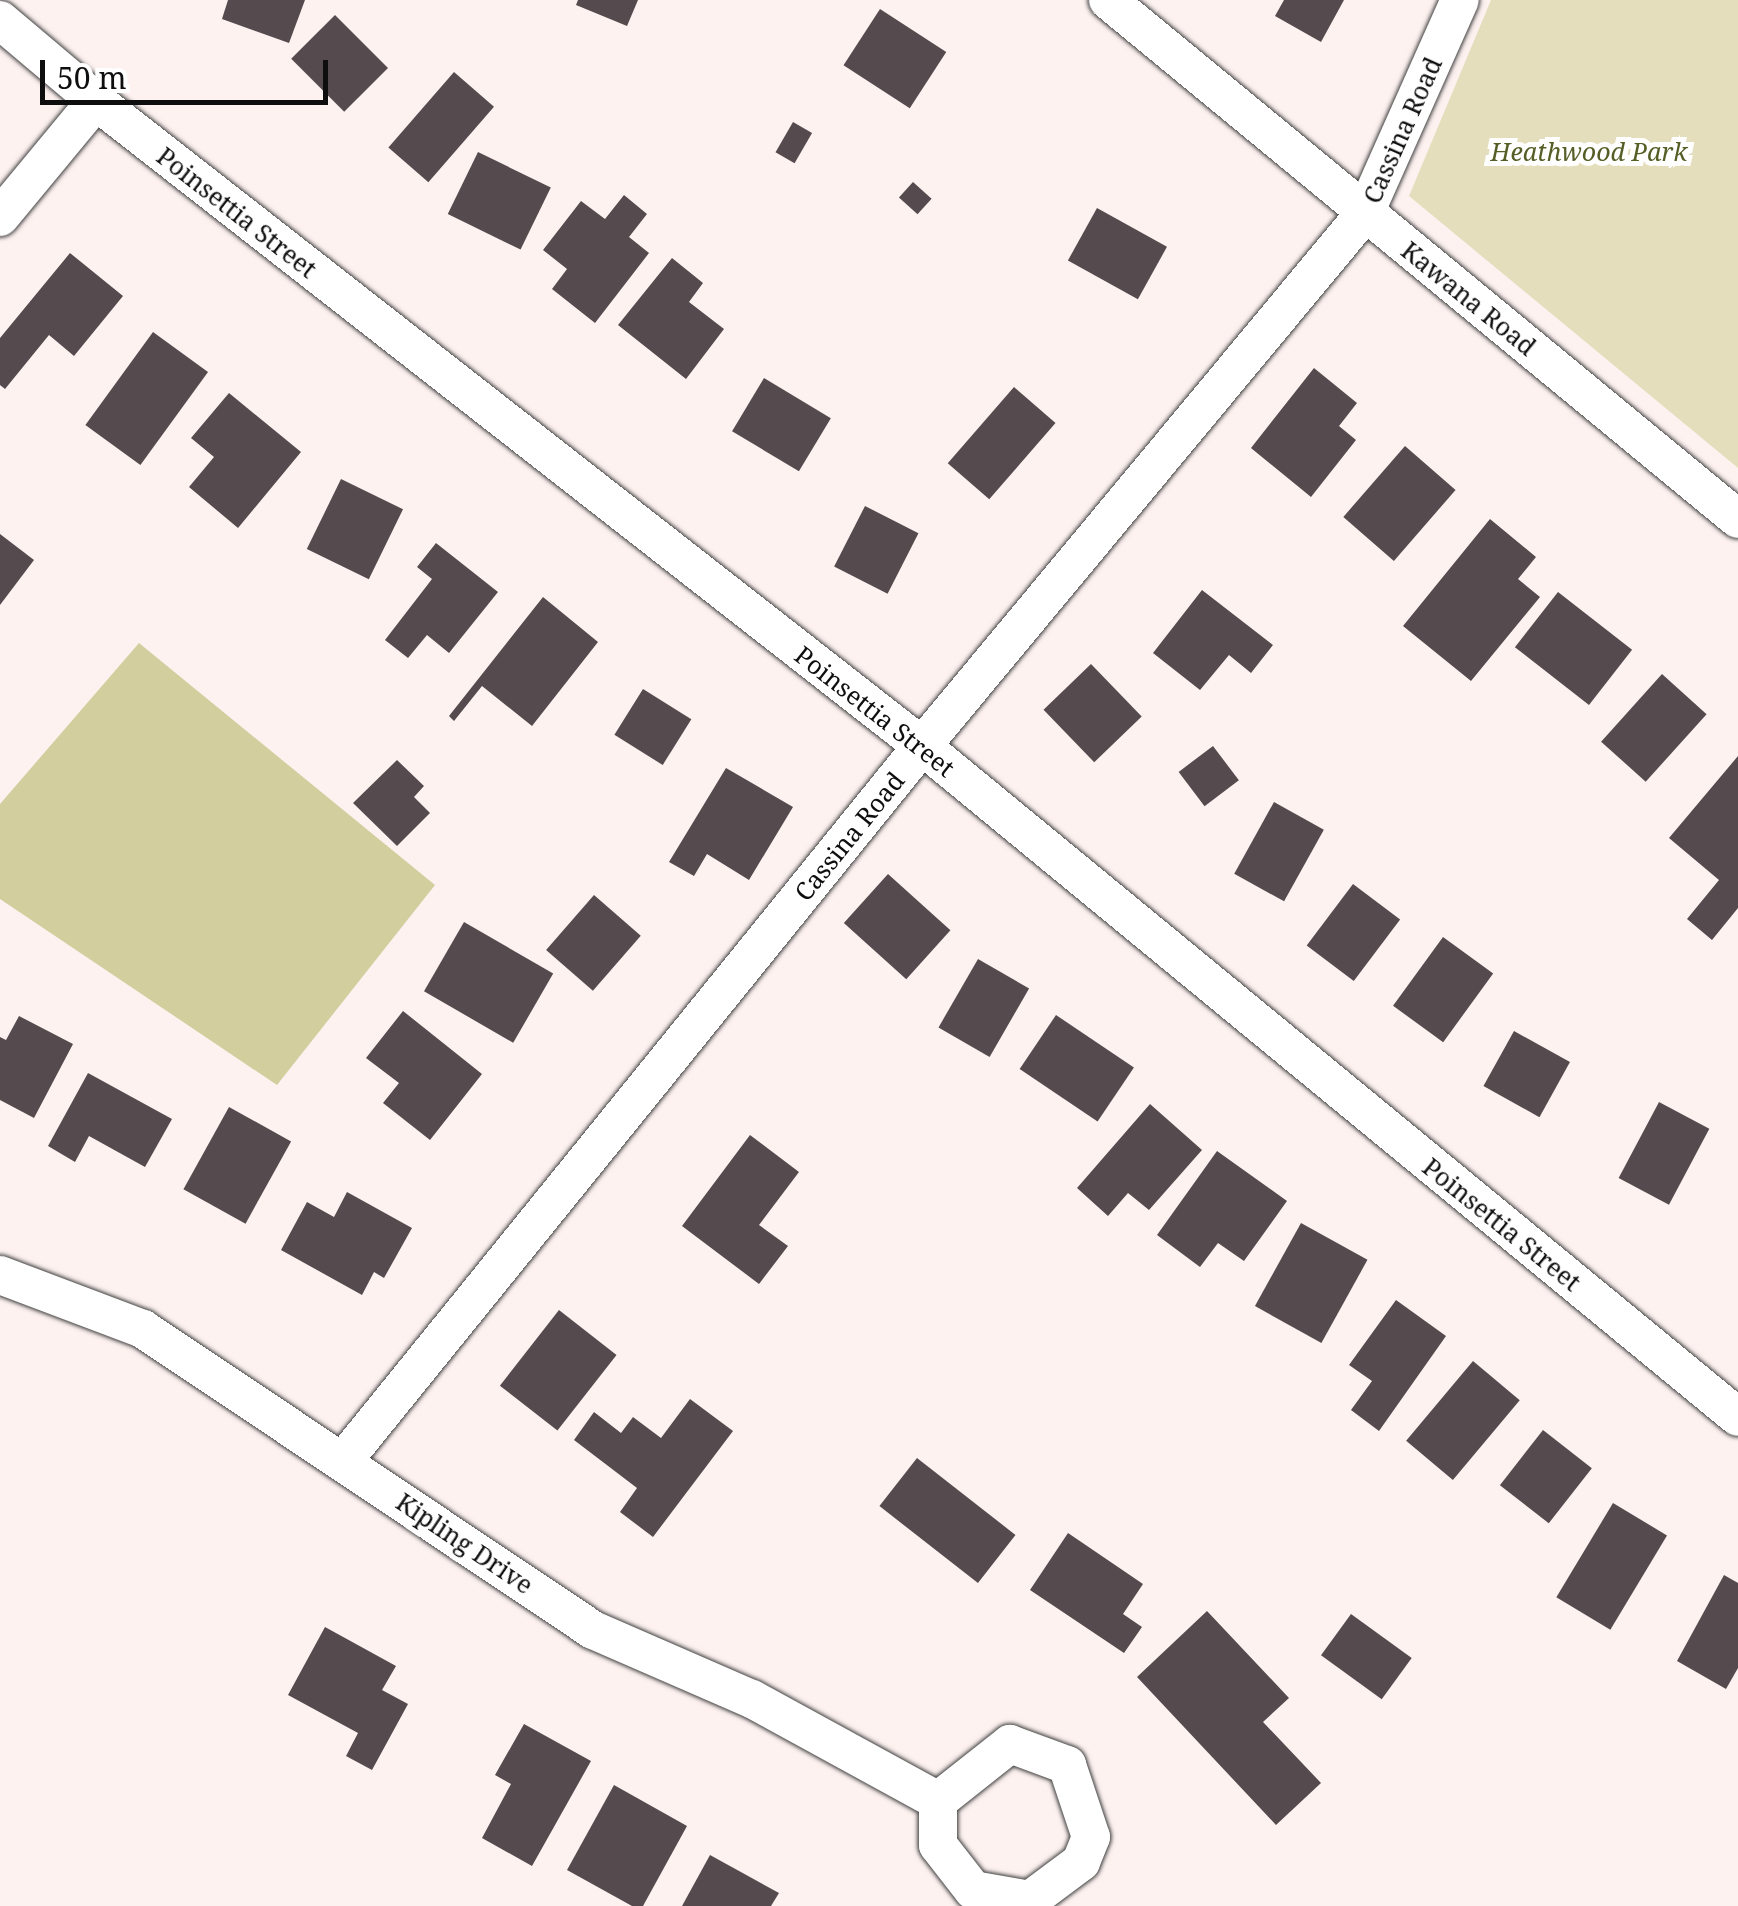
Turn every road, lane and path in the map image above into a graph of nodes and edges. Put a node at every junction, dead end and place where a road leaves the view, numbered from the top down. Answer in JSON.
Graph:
{"nodes":[{"id":1,"x":1108,"y":0,"type":"edge"},
{"id":2,"x":1460,"y":0,"type":"edge"},
{"id":3,"x":0,"y":20,"type":"edge"},
{"id":4,"x":96,"y":101,"type":"junction"},
{"id":5,"x":1365,"y":213,"type":"junction"},
{"id":6,"x":0,"y":217,"type":"edge"},
{"id":7,"x":1738,"y":519,"type":"edge"},
{"id":8,"x":922,"y":746,"type":"junction"},
{"id":9,"x":0,"y":1275,"type":"edge"},
{"id":10,"x":1738,"y":1418,"type":"edge"},
{"id":11,"x":344,"y":1460,"type":"junction"},
{"id":12,"x":938,"y":1801,"type":"junction"}],
"edges":[{"from":1,"to":5,"type":"street","name":"Kawana Road"},
{"from":2,"to":5,"type":"street","name":"Cassina Road"},
{"from":3,"to":4,"type":"street","name":"Poinsettia Street"},
{"from":4,"to":6,"type":"street"},
{"from":4,"to":8,"type":"street","name":"Poinsettia Street"},
{"from":5,"to":7,"type":"street","name":"Kawana Road"},
{"from":5,"to":8,"type":"street","name":"Cassina Road"},
{"from":8,"to":10,"type":"street","name":"Poinsettia Street"},
{"from":8,"to":11,"type":"street","name":"Cassina Road"},
{"from":9,"to":11,"type":"street","name":"Kipling Drive"},
{"from":11,"to":12,"type":"street","name":"Kipling Drive"},
{"from":12,"to":12,"type":"street"}]}
